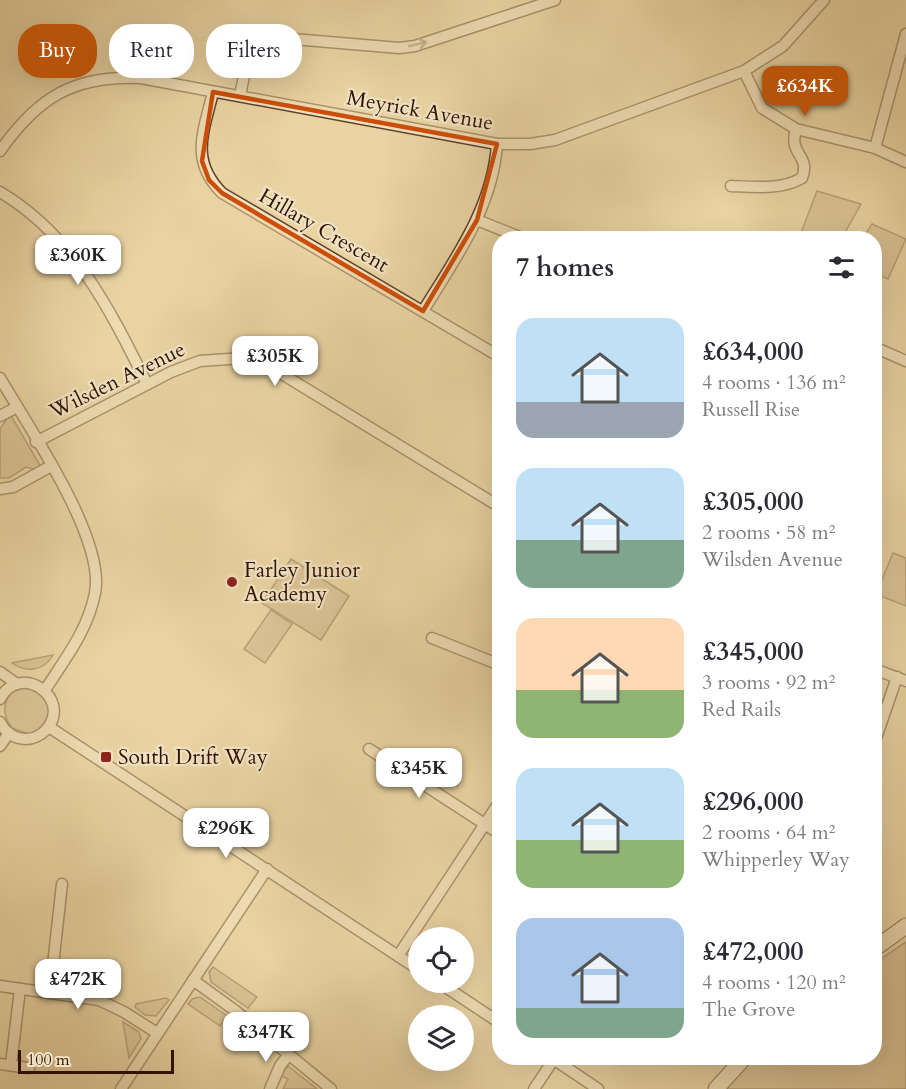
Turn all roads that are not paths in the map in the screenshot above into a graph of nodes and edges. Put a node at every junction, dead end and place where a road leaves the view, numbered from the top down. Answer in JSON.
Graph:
{"nodes":[{"id":1,"x":555,"y":0,"type":"edge"},
{"id":2,"x":824,"y":0,"type":"edge"},
{"id":3,"x":906,"y":34,"type":"edge"},
{"id":4,"x":744,"y":71,"type":"junction"},
{"id":5,"x":901,"y":76,"type":"edge"},
{"id":6,"x":213,"y":92,"type":"junction"},
{"id":7,"x":240,"y":96,"type":"junction"},
{"id":8,"x":796,"y":129,"type":"junction"},
{"id":9,"x":497,"y":144,"type":"junction"},
{"id":10,"x":875,"y":148,"type":"junction"},
{"id":11,"x":0,"y":152,"type":"edge"},
{"id":12,"x":906,"y":162,"type":"edge"},
{"id":13,"x":731,"y":186,"type":"dead end"},
{"id":14,"x":0,"y":192,"type":"edge"},
{"id":15,"x":477,"y":220,"type":"junction"},
{"id":16,"x":504,"y":231,"type":"edge"},
{"id":17,"x":423,"y":311,"type":"junction"},
{"id":18,"x":882,"y":351,"type":"edge"},
{"id":19,"x":492,"y":352,"type":"edge"},
{"id":20,"x":906,"y":362,"type":"edge"},
{"id":21,"x":0,"y":378,"type":"edge"},
{"id":22,"x":147,"y":384,"type":"junction"},
{"id":23,"x":16,"y":406,"type":"junction"},
{"id":24,"x":0,"y":416,"type":"edge"},
{"id":25,"x":36,"y":442,"type":"junction"},
{"id":26,"x":51,"y":466,"type":"junction"},
{"id":27,"x":0,"y":489,"type":"edge"},
{"id":28,"x":492,"y":502,"type":"edge"},
{"id":29,"x":432,"y":638,"type":"dead end"},
{"id":30,"x":492,"y":663,"type":"edge"},
{"id":31,"x":0,"y":672,"type":"edge"},
{"id":32,"x":882,"y":672,"type":"edge"},
{"id":33,"x":902,"y":679,"type":"edge"},
{"id":34,"x":17,"y":684,"type":"junction"},
{"id":35,"x":45,"y":690,"type":"junction"},
{"id":36,"x":0,"y":699,"type":"edge"},
{"id":37,"x":0,"y":722,"type":"edge"},
{"id":38,"x":882,"y":725,"type":"edge"},
{"id":39,"x":49,"y":727,"type":"junction"},
{"id":40,"x":9,"y":733,"type":"junction"},
{"id":41,"x":0,"y":746,"type":"edge"},
{"id":42,"x":369,"y":749,"type":"dead end"},
{"id":43,"x":492,"y":813,"type":"edge"},
{"id":44,"x":484,"y":825,"type":"junction"},
{"id":45,"x":492,"y":830,"type":"edge"},
{"id":46,"x":267,"y":869,"type":"junction"},
{"id":47,"x":62,"y":884,"type":"dead end"},
{"id":48,"x":906,"y":926,"type":"edge"},
{"id":49,"x":882,"y":944,"type":"edge"},
{"id":50,"x":398,"y":956,"type":"junction"},
{"id":51,"x":408,"y":962,"type":"edge"},
{"id":52,"x":193,"y":980,"type":"junction"},
{"id":53,"x":0,"y":986,"type":"edge"},
{"id":54,"x":20,"y":988,"type":"junction"},
{"id":55,"x":50,"y":992,"type":"junction"},
{"id":56,"x":455,"y":993,"type":"edge"},
{"id":57,"x":492,"y":1018,"type":"edge"},
{"id":58,"x":157,"y":1033,"type":"junction"},
{"id":59,"x":289,"y":1054,"type":"junction"},
{"id":60,"x":6,"y":1065,"type":"edge"},
{"id":61,"x":549,"y":1065,"type":"edge"},
{"id":62,"x":563,"y":1065,"type":"edge"},
{"id":63,"x":738,"y":1065,"type":"edge"},
{"id":64,"x":29,"y":1068,"type":"dead end"},
{"id":65,"x":121,"y":1089,"type":"edge"},
{"id":66,"x":270,"y":1089,"type":"edge"},
{"id":67,"x":331,"y":1089,"type":"edge"},
{"id":68,"x":534,"y":1089,"type":"edge"},
{"id":69,"x":598,"y":1089,"type":"edge"},
{"id":70,"x":716,"y":1089,"type":"edge"}],
"edges":[{"from":7,"to":1,"type":"street","one_way":true},
{"from":2,"to":4,"type":"street","name":"Meyrick Avenue"},
{"from":3,"to":5,"type":"street"},
{"from":4,"to":8,"type":"street"},
{"from":4,"to":9,"type":"street","name":"Meyrick Avenue"},
{"from":5,"to":10,"type":"street"},
{"from":6,"to":7,"type":"street","name":"Meyrick Avenue"},
{"from":6,"to":11,"type":"street","name":"Meyrick Avenue"},
{"from":6,"to":17,"type":"street","name":"Hillary Crescent"},
{"from":7,"to":9,"type":"street","name":"Meyrick Avenue"},
{"from":8,"to":10,"type":"street"},
{"from":8,"to":13,"type":"street"},
{"from":9,"to":15,"type":"street"},
{"from":10,"to":12,"type":"street"},
{"from":14,"to":22,"type":"street"},
{"from":15,"to":16,"type":"street"},
{"from":15,"to":17,"type":"street"},
{"from":17,"to":19,"type":"street","name":"Hillary Crescent"},
{"from":18,"to":20,"type":"street"},
{"from":21,"to":23,"type":"street"},
{"from":22,"to":25,"type":"street","name":"Wilsden Avenue"},
{"from":22,"to":28,"type":"street","name":"Wilsden Avenue"},
{"from":23,"to":24,"type":"street"},
{"from":23,"to":25,"type":"street"},
{"from":25,"to":26,"type":"street"},
{"from":26,"to":27,"type":"street"},
{"from":26,"to":35,"type":"street"},
{"from":29,"to":30,"type":"street"},
{"from":31,"to":34,"type":"street"},
{"from":32,"to":33,"type":"street"},
{"from":33,"to":38,"type":"street"},
{"from":34,"to":35,"type":"street"},
{"from":34,"to":36,"type":"street"},
{"from":35,"to":39,"type":"street"},
{"from":37,"to":40,"type":"street"},
{"from":39,"to":40,"type":"street"},
{"from":39,"to":46,"type":"street"},
{"from":40,"to":41,"type":"street"},
{"from":42,"to":44,"type":"street"},
{"from":43,"to":44,"type":"street"},
{"from":44,"to":45,"type":"street"},
{"from":44,"to":50,"type":"street"},
{"from":46,"to":50,"type":"street"},
{"from":46,"to":52,"type":"street"},
{"from":47,"to":55,"type":"street"},
{"from":48,"to":49,"type":"main road"},
{"from":50,"to":51,"type":"street"},
{"from":52,"to":58,"type":"street"},
{"from":52,"to":59,"type":"street"},
{"from":53,"to":54,"type":"street"},
{"from":54,"to":55,"type":"street"},
{"from":54,"to":60,"type":"street"},
{"from":55,"to":58,"type":"street"},
{"from":56,"to":57,"type":"street"},
{"from":58,"to":65,"type":"street"},
{"from":59,"to":66,"type":"street"},
{"from":59,"to":67,"type":"street"},
{"from":60,"to":64,"type":"street"},
{"from":61,"to":68,"type":"street"},
{"from":62,"to":69,"type":"street"},
{"from":63,"to":70,"type":"main road"}]}
